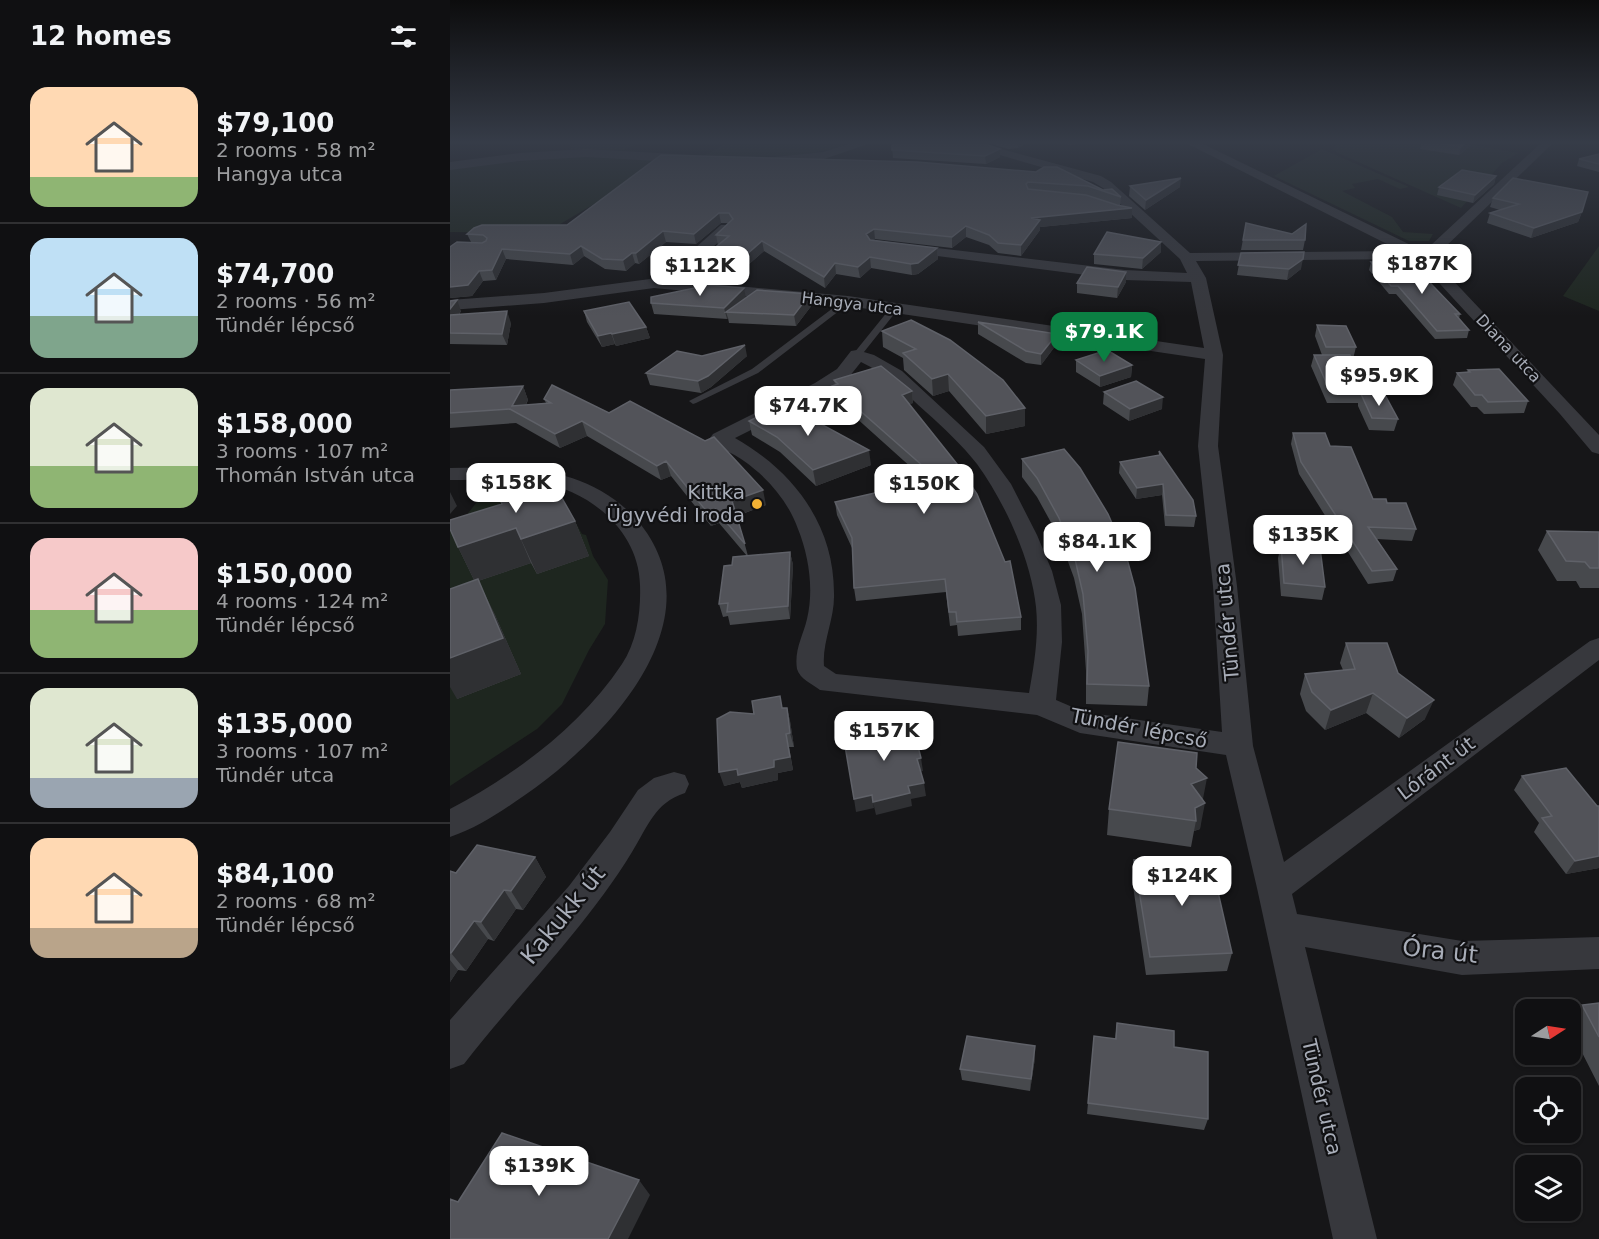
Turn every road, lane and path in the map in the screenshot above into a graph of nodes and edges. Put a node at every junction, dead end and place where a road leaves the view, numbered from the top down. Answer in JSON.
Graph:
{"nodes":[{"id":1,"x":1122,"y":200,"type":"edge"},
{"id":2,"x":1308,"y":200,"type":"edge"},
{"id":3,"x":1487,"y":200,"type":"edge"},
{"id":4,"x":726,"y":228,"type":"edge"},
{"id":5,"x":887,"y":247,"type":"edge"},
{"id":6,"x":1421,"y":255,"type":"junction"},
{"id":7,"x":1192,"y":267,"type":"junction"},
{"id":8,"x":654,"y":283,"type":"junction"},
{"id":9,"x":450,"y":295,"type":"edge"},
{"id":10,"x":848,"y":301,"type":"junction"},
{"id":11,"x":489,"y":303,"type":"junction"},
{"id":12,"x":450,"y":305,"type":"edge"},
{"id":13,"x":895,"y":308,"type":"junction"},
{"id":14,"x":1214,"y":355,"type":"junction"},
{"id":15,"x":857,"y":356,"type":"junction"},
{"id":16,"x":693,"y":401,"type":"dead end"},
{"id":17,"x":1599,"y":448,"type":"edge"},
{"id":18,"x":450,"y":474,"type":"edge"},
{"id":19,"x":1599,"y":647,"type":"edge"},
{"id":20,"x":1041,"y":705,"type":"junction"},
{"id":21,"x":1238,"y":746,"type":"junction"},
{"id":22,"x":674,"y":784,"type":"dead end"},
{"id":23,"x":450,"y":824,"type":"edge"},
{"id":24,"x":1274,"y":888,"type":"junction"},
{"id":25,"x":1283,"y":927,"type":"junction"},
{"id":26,"x":1599,"y":953,"type":"edge"},
{"id":27,"x":450,"y":1050,"type":"edge"},
{"id":28,"x":1355,"y":1239,"type":"edge"}],
"edges":[{"from":1,"to":7,"type":"street"},
{"from":2,"to":6,"type":"street","name":"Diana utca"},
{"from":3,"to":6,"type":"street"},
{"from":4,"to":8,"type":"street"},
{"from":5,"to":7,"type":"street"},
{"from":6,"to":7,"type":"street"},
{"from":6,"to":17,"type":"street","name":"Diana utca"},
{"from":7,"to":14,"type":"street","name":"Tündér utca"},
{"from":8,"to":10,"type":"street","name":"Hangya utca"},
{"from":8,"to":11,"type":"street","name":"Hangya utca"},
{"from":9,"to":11,"type":"street","name":"Hangya utca"},
{"from":10,"to":13,"type":"street","name":"Hangya utca"},
{"from":10,"to":16,"type":"lane"},
{"from":11,"to":12,"type":"street","name":"Hangya utca"},
{"from":13,"to":14,"type":"street","name":"Hangya utca"},
{"from":13,"to":15,"type":"lane","name":"Tündér lépcső"},
{"from":14,"to":21,"type":"street","name":"Tündér utca"},
{"from":15,"to":20,"type":"street"},
{"from":15,"to":20,"type":"street","name":"Tündér lépcső"},
{"from":18,"to":23,"type":"street"},
{"from":19,"to":24,"type":"street","name":"Lóránt út"},
{"from":20,"to":21,"type":"street","name":"Tündér lépcső"},
{"from":21,"to":24,"type":"street","name":"Tündér utca"},
{"from":22,"to":27,"type":"street","name":"Kakukk út"},
{"from":24,"to":25,"type":"street","name":"Tündér utca"},
{"from":25,"to":26,"type":"street","name":"Óra út"},
{"from":25,"to":28,"type":"street","name":"Tündér utca"}]}
